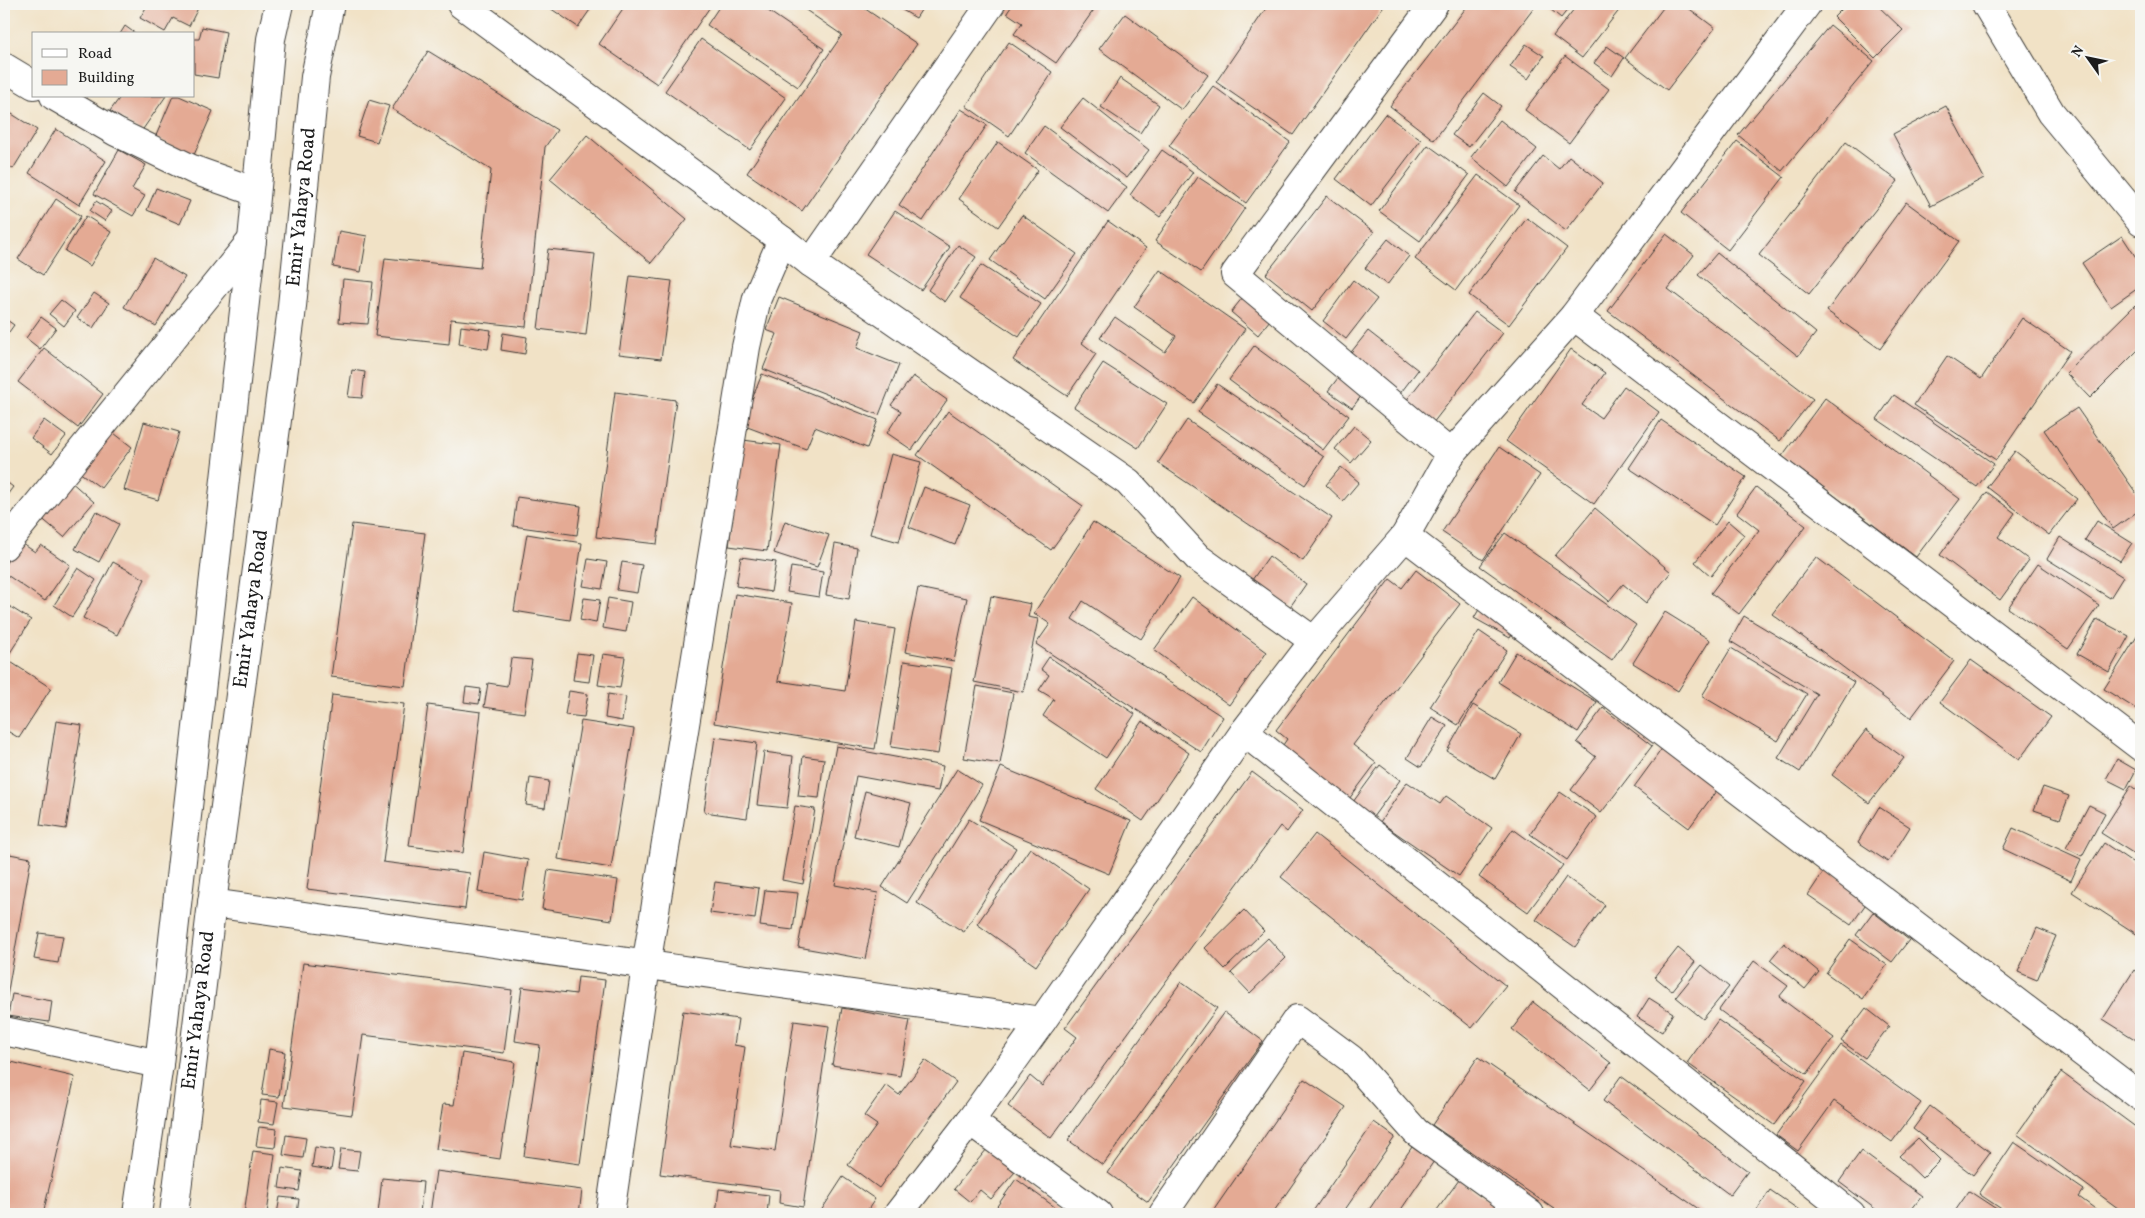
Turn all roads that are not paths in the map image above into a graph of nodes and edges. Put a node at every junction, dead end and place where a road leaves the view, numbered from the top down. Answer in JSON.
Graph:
{"nodes":[{"id":1,"x":278,"y":4,"type":"edge"},
{"id":2,"x":330,"y":4,"type":"edge"},
{"id":3,"x":461,"y":4,"type":"edge"},
{"id":4,"x":991,"y":4,"type":"edge"},
{"id":5,"x":1434,"y":4,"type":"edge"},
{"id":6,"x":1807,"y":4,"type":"edge"},
{"id":7,"x":1986,"y":4,"type":"edge"},
{"id":8,"x":4,"y":67,"type":"edge"},
{"id":9,"x":32,"y":83,"type":"edge"},
{"id":10,"x":57,"y":98,"type":"edge"},
{"id":11,"x":256,"y":192,"type":"junction"},
{"id":12,"x":2141,"y":222,"type":"edge"},
{"id":13,"x":252,"y":240,"type":"junction"},
{"id":14,"x":782,"y":240,"type":"junction"},
{"id":15,"x":811,"y":263,"type":"junction"},
{"id":16,"x":1574,"y":316,"type":"junction"},
{"id":17,"x":1451,"y":454,"type":"junction"},
{"id":18,"x":1405,"y":536,"type":"junction"},
{"id":19,"x":4,"y":546,"type":"edge"},
{"id":20,"x":1314,"y":641,"type":"junction"},
{"id":21,"x":1244,"y":732,"type":"junction"},
{"id":22,"x":2141,"y":748,"type":"edge"},
{"id":23,"x":212,"y":904,"type":"junction"},
{"id":24,"x":646,"y":966,"type":"junction"},
{"id":25,"x":1042,"y":1021,"type":"junction"},
{"id":26,"x":4,"y":1031,"type":"edge"},
{"id":27,"x":159,"y":1064,"type":"junction"},
{"id":28,"x":2141,"y":1097,"type":"edge"},
{"id":29,"x":970,"y":1121,"type":"junction"},
{"id":30,"x":137,"y":1214,"type":"edge"},
{"id":31,"x":174,"y":1214,"type":"edge"},
{"id":32,"x":610,"y":1214,"type":"edge"},
{"id":33,"x":898,"y":1214,"type":"edge"},
{"id":34,"x":1098,"y":1214,"type":"edge"},
{"id":35,"x":1163,"y":1214,"type":"edge"},
{"id":36,"x":1528,"y":1214,"type":"edge"},
{"id":37,"x":1850,"y":1214,"type":"edge"}],
"edges":[{"from":1,"to":11,"type":"street","name":"Emir Yahaya Road"},
{"from":2,"to":23,"type":"street","name":"Emir Yahaya Road"},
{"from":3,"to":14,"type":"street"},
{"from":4,"to":15,"type":"street"},
{"from":5,"to":17,"type":"street"},
{"from":6,"to":16,"type":"street"},
{"from":7,"to":12,"type":"street"},
{"from":8,"to":9,"type":"street"},
{"from":10,"to":11,"type":"street"},
{"from":11,"to":13,"type":"street","name":"Emir Yahaya Road"},
{"from":13,"to":19,"type":"street"},
{"from":13,"to":27,"type":"street","name":"Emir Yahaya Road"},
{"from":14,"to":15,"type":"street"},
{"from":14,"to":24,"type":"street"},
{"from":15,"to":20,"type":"street"},
{"from":16,"to":17,"type":"street"},
{"from":16,"to":22,"type":"street"},
{"from":17,"to":18,"type":"street"},
{"from":18,"to":20,"type":"street"},
{"from":18,"to":28,"type":"street"},
{"from":20,"to":21,"type":"street"},
{"from":21,"to":25,"type":"street"},
{"from":21,"to":37,"type":"street"},
{"from":23,"to":24,"type":"street"},
{"from":23,"to":31,"type":"street","name":"Emir Yahaya Road"},
{"from":24,"to":25,"type":"street"},
{"from":24,"to":32,"type":"street"},
{"from":25,"to":29,"type":"street"},
{"from":26,"to":27,"type":"street"},
{"from":27,"to":30,"type":"street","name":"Emir Yahaya Road"},
{"from":29,"to":33,"type":"street"},
{"from":29,"to":34,"type":"street"},
{"from":35,"to":36,"type":"street"}]}
